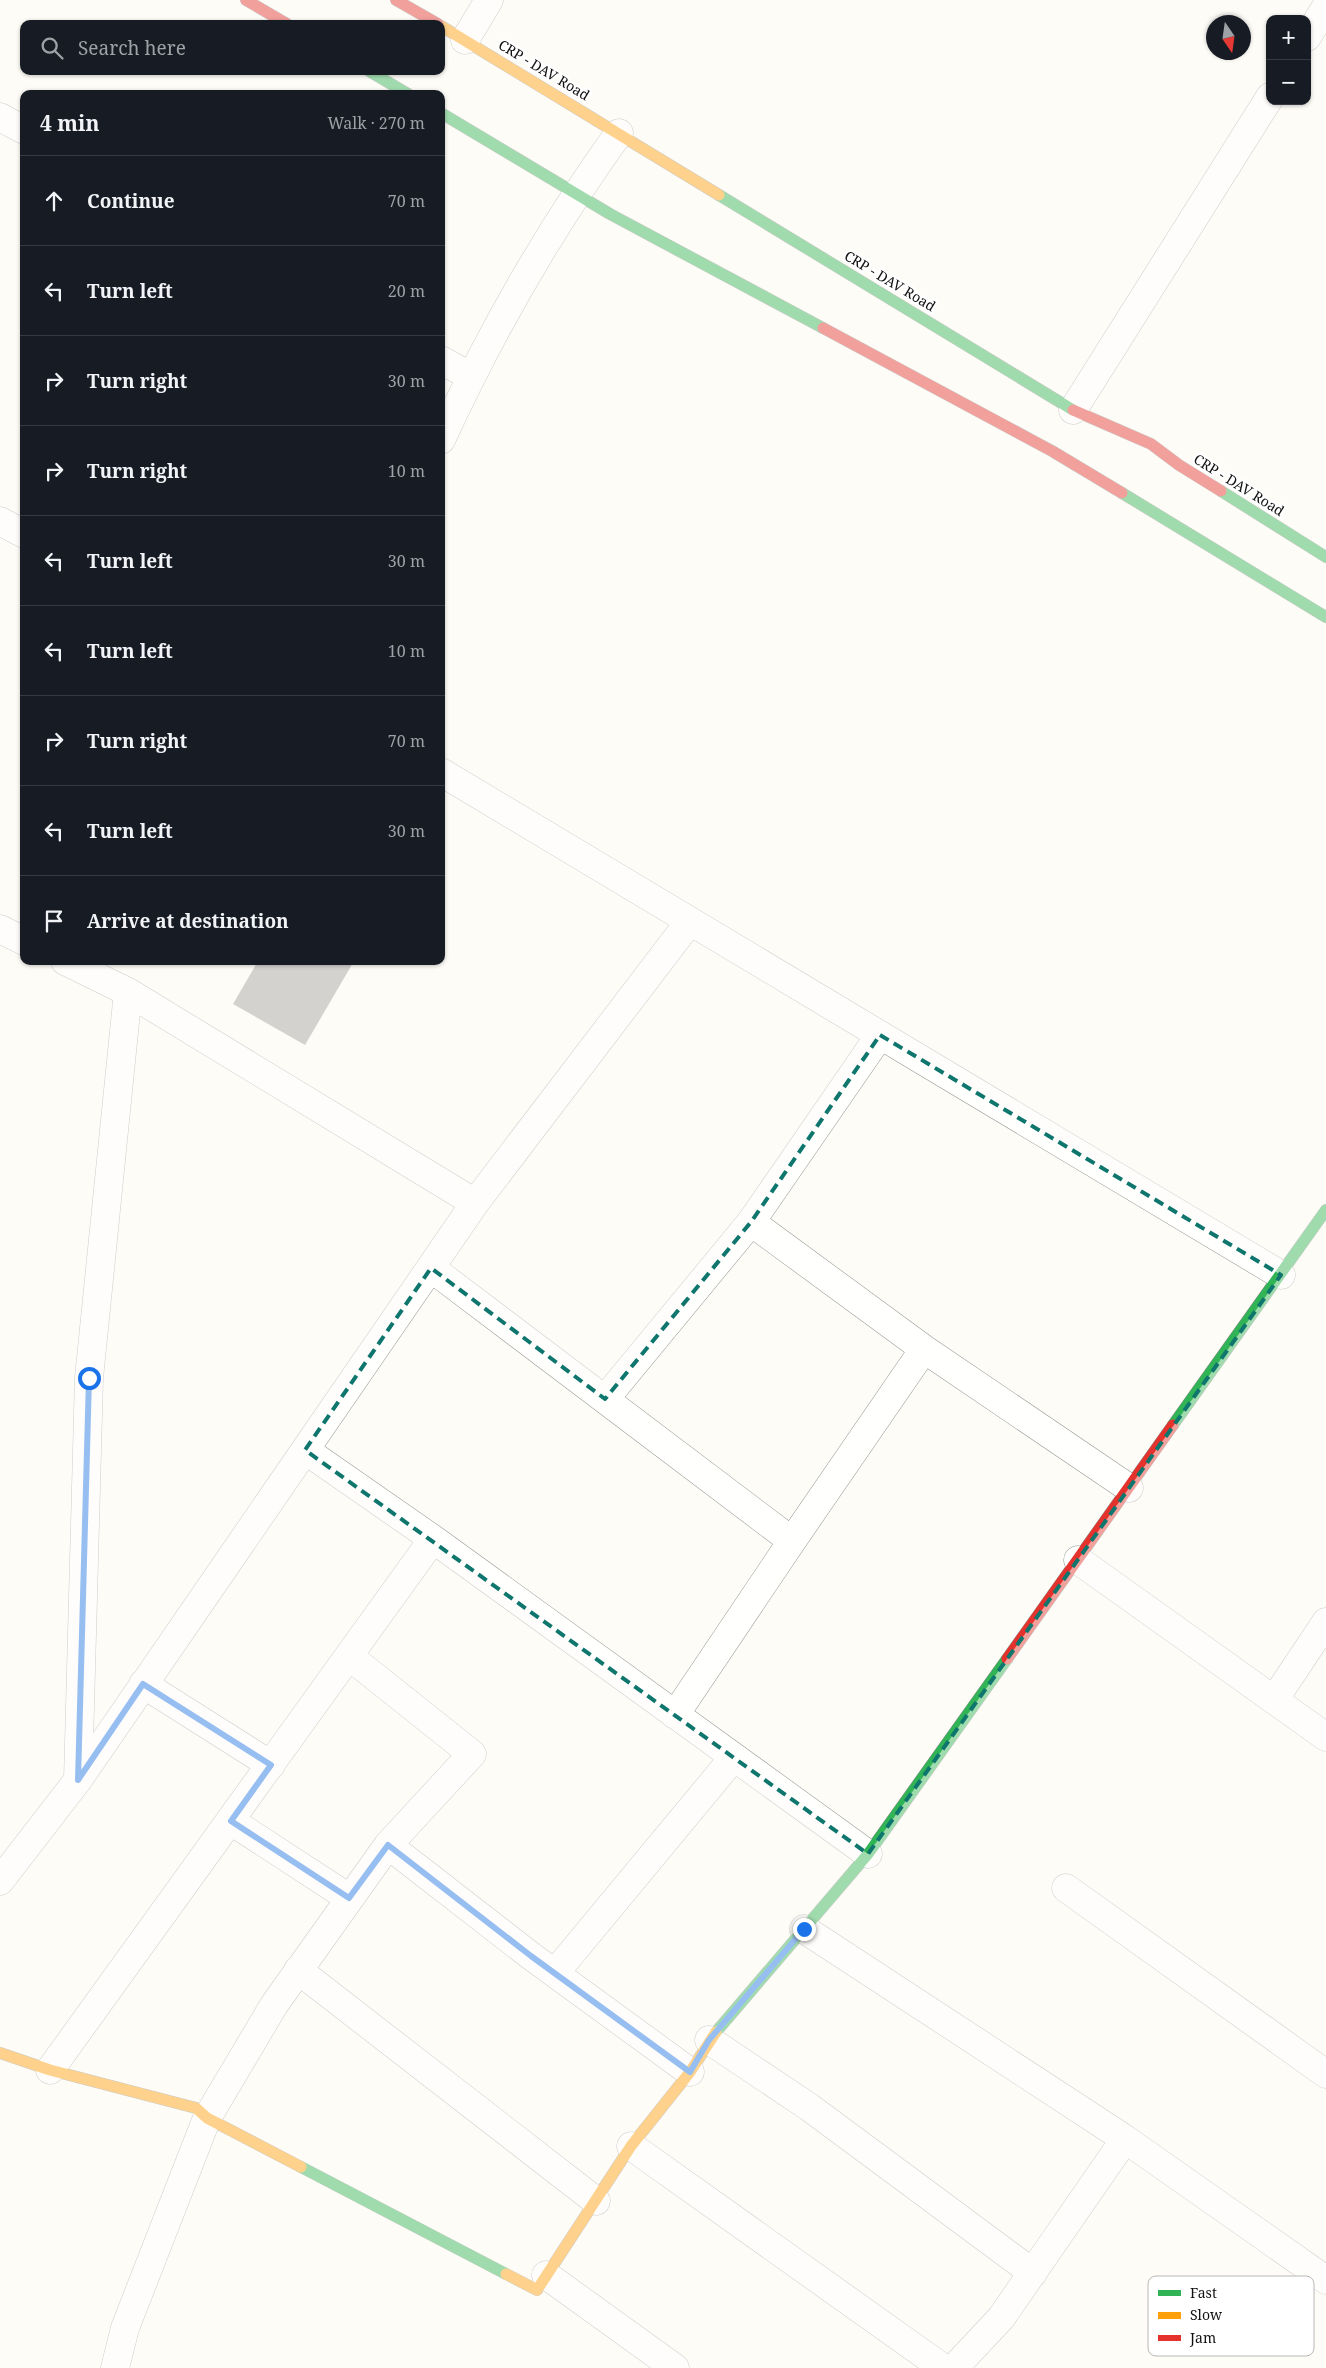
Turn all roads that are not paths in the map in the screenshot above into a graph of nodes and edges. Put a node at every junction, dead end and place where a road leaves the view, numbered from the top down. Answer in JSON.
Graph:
{"nodes":[{"id":1,"x":246,"y":0,"type":"edge"},
{"id":2,"x":396,"y":0,"type":"edge"},
{"id":3,"x":489,"y":0,"type":"edge"},
{"id":4,"x":1326,"y":7,"type":"edge"},
{"id":5,"x":280,"y":20,"type":"edge"},
{"id":6,"x":431,"y":20,"type":"edge"},
{"id":7,"x":445,"y":28,"type":"edge"},
{"id":8,"x":1311,"y":31,"type":"edge"},
{"id":9,"x":465,"y":40,"type":"junction"},
{"id":10,"x":376,"y":75,"type":"edge"},
{"id":11,"x":401,"y":90,"type":"edge"},
{"id":12,"x":1266,"y":103,"type":"edge"},
{"id":13,"x":445,"y":115,"type":"edge"},
{"id":14,"x":0,"y":117,"type":"edge"},
{"id":15,"x":20,"y":128,"type":"edge"},
{"id":16,"x":619,"y":133,"type":"junction"},
{"id":17,"x":576,"y":193,"type":"junction"},
{"id":18,"x":445,"y":362,"type":"edge"},
{"id":19,"x":470,"y":376,"type":"junction"},
{"id":20,"x":1073,"y":410,"type":"junction"},
{"id":21,"x":445,"y":431,"type":"edge"},
{"id":22,"x":0,"y":521,"type":"edge"},
{"id":23,"x":20,"y":532,"type":"edge"},
{"id":24,"x":1326,"y":557,"type":"edge"},
{"id":25,"x":1326,"y":616,"type":"edge"},
{"id":26,"x":445,"y":774,"type":"edge"},
{"id":27,"x":690,"y":921,"type":"junction"},
{"id":28,"x":0,"y":929,"type":"edge"},
{"id":29,"x":20,"y":939,"type":"edge"},
{"id":30,"x":73,"y":965,"type":"edge"},
{"id":31,"x":128,"y":992,"type":"junction"},
{"id":32,"x":880,"y":1035,"type":"junction"},
{"id":33,"x":475,"y":1204,"type":"junction"},
{"id":34,"x":1326,"y":1210,"type":"edge"},
{"id":35,"x":751,"y":1222,"type":"junction"},
{"id":36,"x":431,"y":1268,"type":"junction"},
{"id":37,"x":1281,"y":1275,"type":"junction"},
{"id":38,"x":924,"y":1349,"type":"junction"},
{"id":39,"x":605,"y":1399,"type":"junction"},
{"id":40,"x":305,"y":1450,"type":"junction"},
{"id":41,"x":1129,"y":1488,"type":"junction"},
{"id":42,"x":433,"y":1538,"type":"junction"},
{"id":43,"x":792,"y":1541,"type":"junction"},
{"id":44,"x":1078,"y":1560,"type":"junction"},
{"id":45,"x":1326,"y":1622,"type":"edge"},
{"id":46,"x":349,"y":1656,"type":"junction"},
{"id":47,"x":143,"y":1684,"type":"junction"},
{"id":48,"x":1274,"y":1700,"type":"junction"},
{"id":49,"x":675,"y":1715,"type":"junction"},
{"id":50,"x":1326,"y":1737,"type":"edge"},
{"id":51,"x":734,"y":1757,"type":"junction"},
{"id":52,"x":271,"y":1765,"type":"junction"},
{"id":53,"x":78,"y":1780,"type":"junction"},
{"id":54,"x":231,"y":1821,"type":"junction"},
{"id":55,"x":388,"y":1845,"type":"junction"},
{"id":56,"x":868,"y":1854,"type":"junction"},
{"id":57,"x":0,"y":1881,"type":"edge"},
{"id":58,"x":1066,"y":1888,"type":"dead end"},
{"id":59,"x":349,"y":1898,"type":"junction"},
{"id":60,"x":804,"y":1929,"type":"junction"},
{"id":61,"x":298,"y":1970,"type":"junction"},
{"id":62,"x":555,"y":1974,"type":"junction"},
{"id":63,"x":709,"y":2040,"type":"junction"},
{"id":64,"x":0,"y":2053,"type":"edge"},
{"id":65,"x":50,"y":2070,"type":"junction"},
{"id":66,"x":690,"y":2072,"type":"junction"},
{"id":67,"x":1326,"y":2074,"type":"edge"},
{"id":68,"x":207,"y":2118,"type":"junction"},
{"id":69,"x":1125,"y":2139,"type":"junction"},
{"id":70,"x":631,"y":2146,"type":"junction"},
{"id":71,"x":596,"y":2201,"type":"junction"},
{"id":72,"x":1033,"y":2273,"type":"junction"},
{"id":73,"x":546,"y":2275,"type":"junction"},
{"id":74,"x":1326,"y":2280,"type":"edge"},
{"id":75,"x":116,"y":2368,"type":"edge"},
{"id":76,"x":675,"y":2368,"type":"edge"},
{"id":77,"x":943,"y":2368,"type":"edge"},
{"id":78,"x":954,"y":2368,"type":"edge"}],
"edges":[{"from":1,"to":5,"type":"street"},
{"from":2,"to":6,"type":"street"},
{"from":3,"to":9,"type":"street"},
{"from":4,"to":8,"type":"street"},
{"from":7,"to":9,"type":"street","name":"CRP - DAV Road"},
{"from":9,"to":16,"type":"street","name":"CRP - DAV Road"},
{"from":10,"to":11,"type":"street"},
{"from":12,"to":20,"type":"street"},
{"from":13,"to":17,"type":"street"},
{"from":14,"to":15,"type":"street"},
{"from":16,"to":17,"type":"street"},
{"from":16,"to":20,"type":"street","name":"CRP - DAV Road"},
{"from":17,"to":19,"type":"street"},
{"from":17,"to":25,"type":"street"},
{"from":18,"to":19,"type":"street"},
{"from":19,"to":21,"type":"street"},
{"from":20,"to":24,"type":"street","name":"CRP - DAV Road"},
{"from":22,"to":23,"type":"street"},
{"from":26,"to":27,"type":"street"},
{"from":27,"to":32,"type":"street"},
{"from":27,"to":33,"type":"street"},
{"from":28,"to":29,"type":"street"},
{"from":30,"to":31,"type":"street"},
{"from":31,"to":33,"type":"street"},
{"from":31,"to":53,"type":"street"},
{"from":32,"to":35,"type":"street"},
{"from":32,"to":37,"type":"street"},
{"from":33,"to":36,"type":"street"},
{"from":34,"to":37,"type":"street"},
{"from":35,"to":38,"type":"street"},
{"from":35,"to":39,"type":"street"},
{"from":36,"to":39,"type":"street"},
{"from":36,"to":40,"type":"street"},
{"from":37,"to":41,"type":"street"},
{"from":38,"to":41,"type":"street"},
{"from":38,"to":43,"type":"street"},
{"from":39,"to":43,"type":"street"},
{"from":40,"to":42,"type":"street"},
{"from":40,"to":47,"type":"street"},
{"from":41,"to":44,"type":"street"},
{"from":42,"to":46,"type":"street"},
{"from":42,"to":49,"type":"street"},
{"from":43,"to":49,"type":"street"},
{"from":44,"to":48,"type":"street"},
{"from":44,"to":56,"type":"street"},
{"from":45,"to":48,"type":"street"},
{"from":46,"to":52,"type":"street"},
{"from":46,"to":55,"type":"street"},
{"from":47,"to":52,"type":"street"},
{"from":47,"to":53,"type":"street"},
{"from":48,"to":50,"type":"street"},
{"from":49,"to":51,"type":"street"},
{"from":51,"to":56,"type":"street"},
{"from":51,"to":62,"type":"street"},
{"from":52,"to":54,"type":"street"},
{"from":53,"to":57,"type":"street"},
{"from":54,"to":59,"type":"street"},
{"from":54,"to":65,"type":"street"},
{"from":55,"to":59,"type":"street"},
{"from":55,"to":62,"type":"street"},
{"from":56,"to":60,"type":"street"},
{"from":58,"to":67,"type":"street"},
{"from":59,"to":61,"type":"street"},
{"from":60,"to":63,"type":"street"},
{"from":60,"to":69,"type":"street"},
{"from":61,"to":68,"type":"street"},
{"from":61,"to":71,"type":"street"},
{"from":62,"to":66,"type":"street"},
{"from":63,"to":66,"type":"street"},
{"from":63,"to":72,"type":"street"},
{"from":64,"to":65,"type":"street"},
{"from":65,"to":68,"type":"street"},
{"from":66,"to":70,"type":"street"},
{"from":68,"to":73,"type":"street"},
{"from":68,"to":75,"type":"street"},
{"from":69,"to":72,"type":"street"},
{"from":69,"to":74,"type":"street"},
{"from":70,"to":71,"type":"street"},
{"from":70,"to":77,"type":"street"},
{"from":71,"to":73,"type":"street"},
{"from":72,"to":78,"type":"street"},
{"from":73,"to":76,"type":"street"}]}
